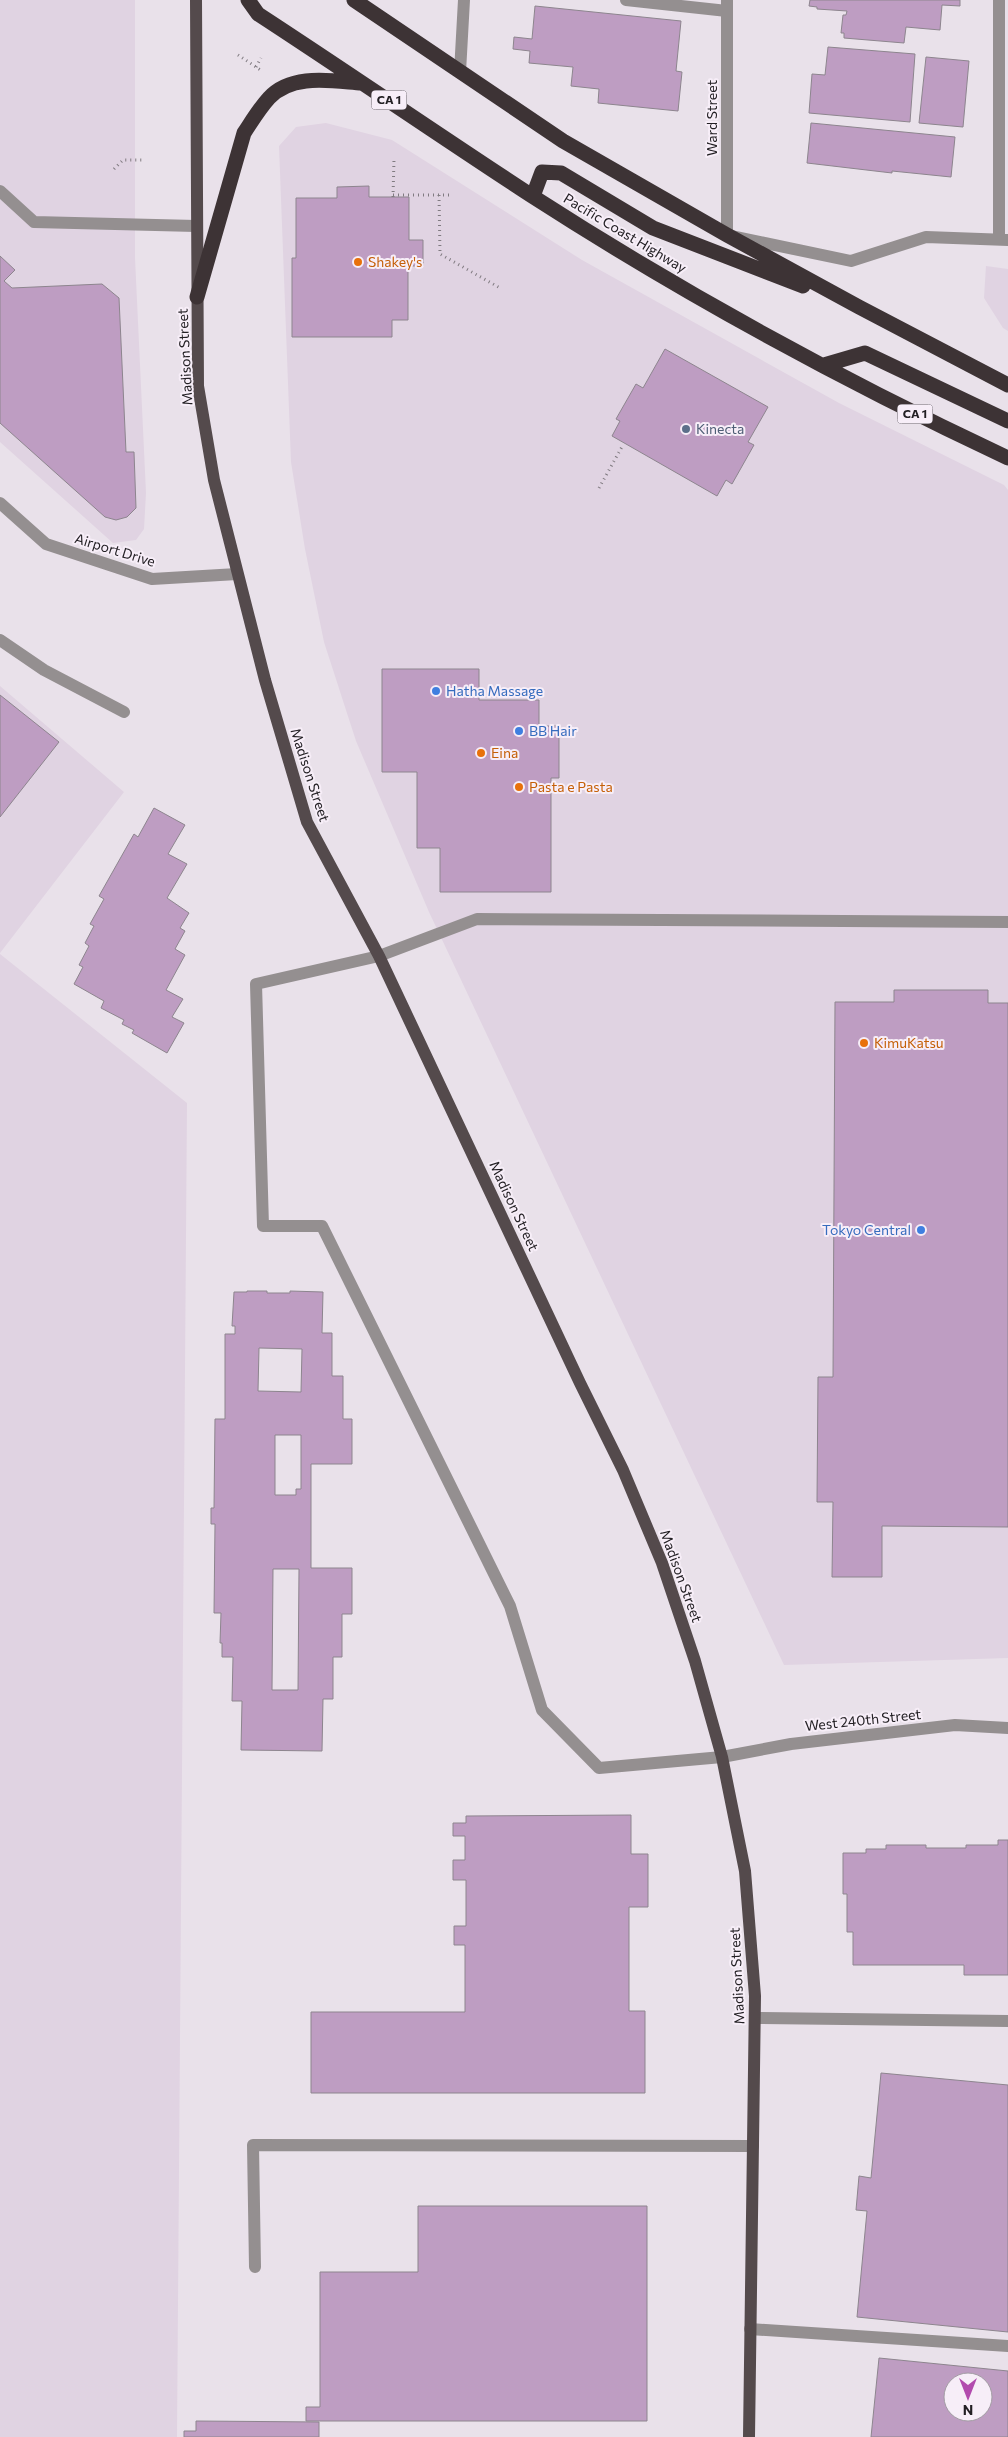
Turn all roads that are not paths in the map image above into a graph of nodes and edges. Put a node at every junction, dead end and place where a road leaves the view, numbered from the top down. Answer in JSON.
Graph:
{"nodes":[{"id":1,"x":196,"y":0,"type":"edge"},
{"id":2,"x":248,"y":0,"type":"edge"},
{"id":3,"x":354,"y":0,"type":"edge"},
{"id":4,"x":464,"y":0,"type":"edge"},
{"id":5,"x":626,"y":0,"type":"edge"},
{"id":6,"x":999,"y":0,"type":"edge"},
{"id":7,"x":727,"y":5,"type":"edge"},
{"id":8,"x":460,"y":72,"type":"junction"},
{"id":9,"x":364,"y":84,"type":"junction"},
{"id":10,"x":0,"y":191,"type":"edge"},
{"id":11,"x":533,"y":196,"type":"junction"},
{"id":12,"x":196,"y":226,"type":"junction"},
{"id":13,"x":727,"y":235,"type":"junction"},
{"id":14,"x":1003,"y":240,"type":"edge"},
{"id":15,"x":197,"y":297,"type":"junction"},
{"id":16,"x":859,"y":307,"type":"junction"},
{"id":17,"x":824,"y":365,"type":"junction"},
{"id":18,"x":1008,"y":384,"type":"edge"},
{"id":19,"x":1008,"y":421,"type":"edge"},
{"id":20,"x":1008,"y":458,"type":"edge"},
{"id":21,"x":0,"y":503,"type":"edge"},
{"id":22,"x":237,"y":574,"type":"junction"},
{"id":23,"x":0,"y":640,"type":"edge"},
{"id":24,"x":124,"y":712,"type":"dead end"},
{"id":25,"x":1008,"y":922,"type":"edge"},
{"id":26,"x":379,"y":956,"type":"junction"},
{"id":27,"x":1008,"y":1728,"type":"edge"},
{"id":28,"x":722,"y":1757,"type":"junction"},
{"id":29,"x":755,"y":2018,"type":"junction"},
{"id":30,"x":1008,"y":2021,"type":"edge"},
{"id":31,"x":753,"y":2146,"type":"junction"},
{"id":32,"x":255,"y":2267,"type":"dead end"},
{"id":33,"x":750,"y":2329,"type":"junction"},
{"id":34,"x":1008,"y":2346,"type":"edge"},
{"id":35,"x":749,"y":2437,"type":"edge"}],
"edges":[{"from":1,"to":12,"type":"main road","name":"Madison Street"},
{"from":2,"to":9,"type":"highway","name":"Pacific Coast Highway","number":"CA 1"},
{"from":3,"to":8,"type":"highway"},
{"from":4,"to":8,"type":"street"},
{"from":5,"to":7,"type":"street"},
{"from":6,"to":14,"type":"street"},
{"from":7,"to":13,"type":"street","name":"Ward Street"},
{"from":8,"to":13,"type":"highway"},
{"from":9,"to":11,"type":"highway","name":"Pacific Coast Highway","number":"CA 1"},
{"from":9,"to":15,"type":"highway"},
{"from":10,"to":12,"type":"street"},
{"from":11,"to":16,"type":"highway"},
{"from":11,"to":17,"type":"highway","name":"Pacific Coast Highway","number":"CA 1"},
{"from":12,"to":15,"type":"main road","name":"Madison Street"},
{"from":13,"to":14,"type":"street"},
{"from":13,"to":16,"type":"highway"},
{"from":15,"to":22,"type":"main road","name":"Madison Street"},
{"from":16,"to":18,"type":"highway"},
{"from":17,"to":19,"type":"highway"},
{"from":17,"to":20,"type":"highway","name":"Pacific Coast Highway","number":"CA 1"},
{"from":21,"to":22,"type":"street","name":"Airport Drive"},
{"from":22,"to":26,"type":"main road","name":"Madison Street"},
{"from":23,"to":24,"type":"street"},
{"from":25,"to":26,"type":"street"},
{"from":26,"to":28,"type":"main road","name":"Madison Street"},
{"from":26,"to":28,"type":"street","name":"West 240th Street"},
{"from":27,"to":28,"type":"street","name":"West 240th Street"},
{"from":28,"to":29,"type":"main road","name":"Madison Street"},
{"from":29,"to":30,"type":"street"},
{"from":29,"to":31,"type":"main road","name":"Madison Street"},
{"from":31,"to":32,"type":"street"},
{"from":31,"to":33,"type":"main road","name":"Madison Street"},
{"from":33,"to":34,"type":"street"},
{"from":33,"to":35,"type":"main road","name":"Madison Street"}]}
